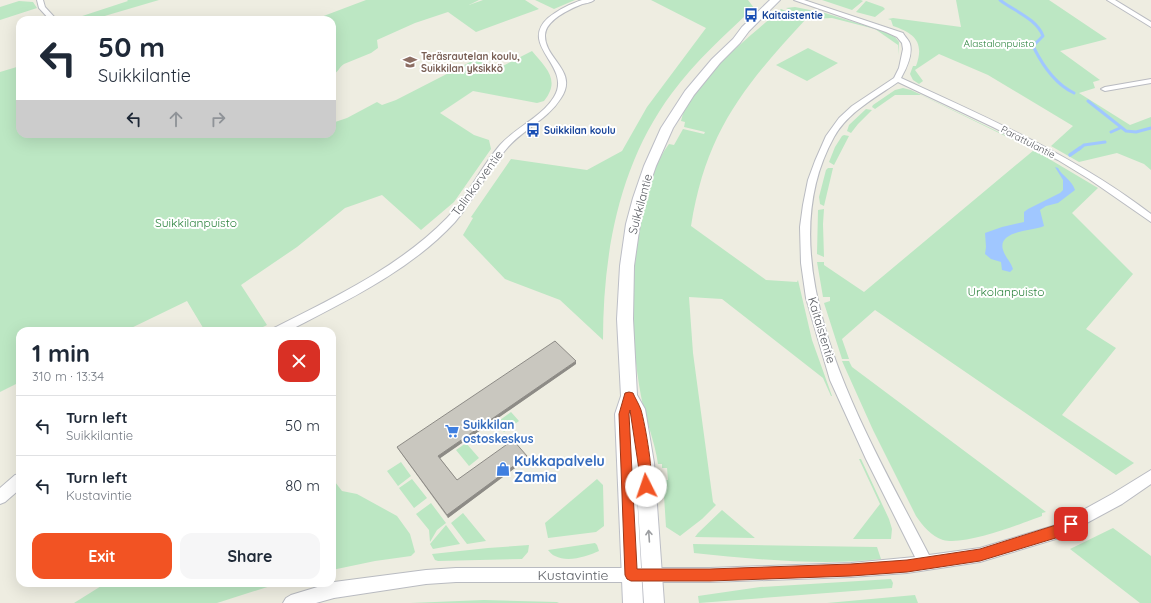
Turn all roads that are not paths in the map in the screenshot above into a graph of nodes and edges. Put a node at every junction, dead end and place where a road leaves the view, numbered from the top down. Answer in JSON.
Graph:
{"nodes":[{"id":1,"x":40,"y":0,"type":"edge"},
{"id":2,"x":590,"y":0,"type":"edge"},
{"id":3,"x":797,"y":0,"type":"edge"},
{"id":4,"x":1110,"y":0,"type":"edge"},
{"id":5,"x":780,"y":2,"type":"edge"},
{"id":6,"x":50,"y":16,"type":"edge"},
{"id":7,"x":1151,"y":25,"type":"edge"},
{"id":8,"x":897,"y":79,"type":"junction"},
{"id":9,"x":1151,"y":81,"type":"edge"},
{"id":10,"x":1105,"y":88,"type":"dead end"},
{"id":11,"x":1151,"y":219,"type":"edge"},
{"id":12,"x":286,"y":327,"type":"edge"},
{"id":13,"x":629,"y":396,"type":"junction"},
{"id":14,"x":1151,"y":476,"type":"edge"},
{"id":15,"x":16,"y":483,"type":"edge"},
{"id":16,"x":0,"y":497,"type":"edge"},
{"id":17,"x":925,"y":563,"type":"junction"},
{"id":18,"x":631,"y":575,"type":"junction"},
{"id":19,"x":652,"y":575,"type":"junction"},
{"id":20,"x":291,"y":603,"type":"edge"},
{"id":21,"x":633,"y":603,"type":"edge"},
{"id":22,"x":654,"y":603,"type":"edge"}],
"edges":[{"from":1,"to":6,"type":"street"},
{"from":2,"to":12,"type":"street","name":"Talinkorventie"},
{"from":3,"to":8,"type":"street"},
{"from":4,"to":7,"type":"street"},
{"from":5,"to":13,"type":"main road","name":"Suikkilantie"},
{"from":8,"to":11,"type":"street","name":"Parattulantie"},
{"from":8,"to":17,"type":"street","name":"Kaitaistentie"},
{"from":9,"to":10,"type":"street"},
{"from":13,"to":18,"type":"main road","name":"Suikkilantie"},
{"from":19,"to":13,"type":"main road","name":"Suikkilantie","one_way":true},
{"from":14,"to":17,"type":"street","name":"Kustavintie"},
{"from":15,"to":16,"type":"street"},
{"from":17,"to":19,"type":"street","name":"Kustavintie"},
{"from":18,"to":19,"type":"street","name":"Kustavintie"},
{"from":18,"to":20,"type":"street","name":"Kustavintie"},
{"from":18,"to":21,"type":"main road","name":"Suikkilantie"},
{"from":19,"to":22,"type":"main road","name":"Suikkilantie"}]}
